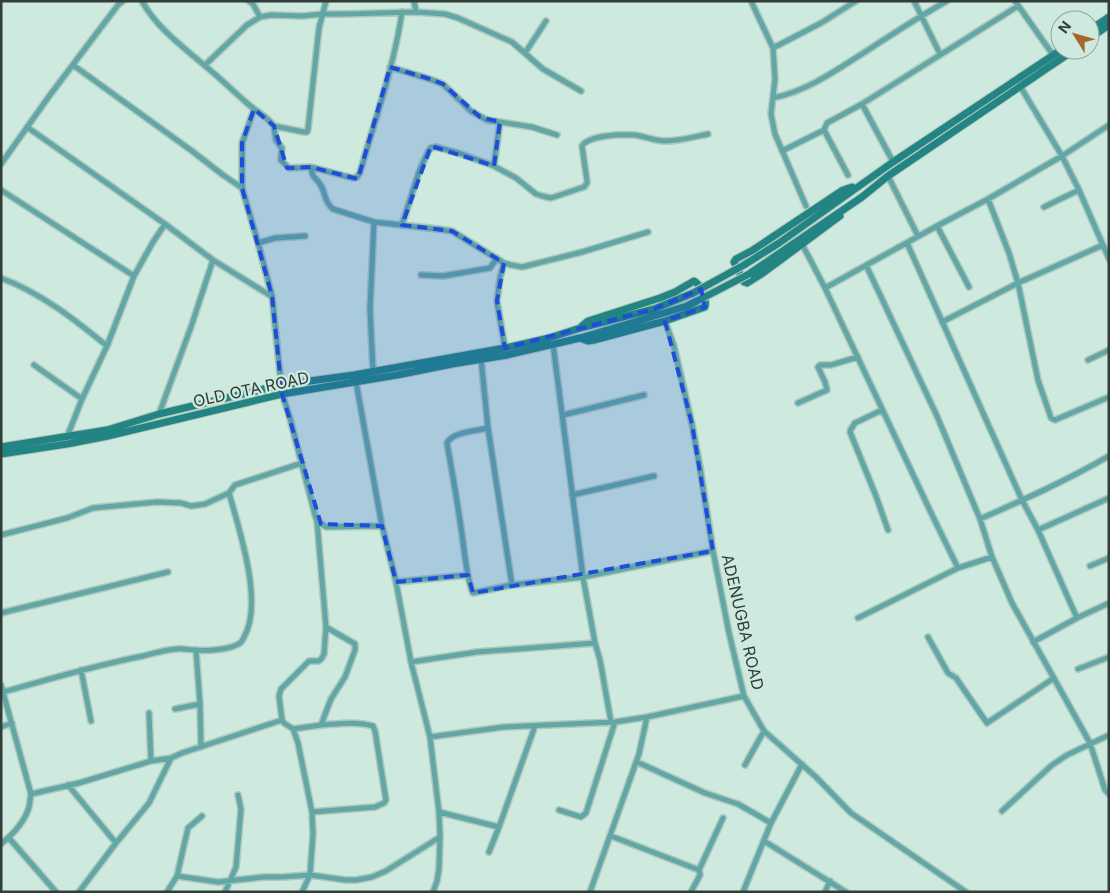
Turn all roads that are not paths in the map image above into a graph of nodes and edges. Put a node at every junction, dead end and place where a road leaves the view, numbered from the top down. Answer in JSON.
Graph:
{"nodes":[{"id":1,"x":123,"y":1,"type":"edge"},
{"id":2,"x":142,"y":1,"type":"edge"},
{"id":3,"x":326,"y":1,"type":"edge"},
{"id":4,"x":414,"y":1,"type":"edge"},
{"id":5,"x":751,"y":1,"type":"edge"},
{"id":6,"x":856,"y":1,"type":"edge"},
{"id":7,"x":914,"y":1,"type":"edge"},
{"id":8,"x":947,"y":1,"type":"edge"},
{"id":9,"x":252,"y":2,"type":"edge"},
{"id":10,"x":1016,"y":4,"type":"edge"},
{"id":11,"x":402,"y":12,"type":"junction"},
{"id":12,"x":416,"y":12,"type":"junction"},
{"id":13,"x":323,"y":14,"type":"junction"},
{"id":14,"x":260,"y":16,"type":"junction"},
{"id":15,"x":920,"y":16,"type":"junction"},
{"id":16,"x":546,"y":22,"type":"dead end"},
{"id":17,"x":773,"y":48,"type":"junction"},
{"id":18,"x":1050,"y":52,"type":"edge"},
{"id":19,"x":525,"y":53,"type":"junction"},
{"id":20,"x":940,"y":54,"type":"junction"},
{"id":21,"x":1050,"y":58,"type":"edge"},
{"id":22,"x":1059,"y":60,"type":"edge"},
{"id":23,"x":73,"y":65,"type":"junction"},
{"id":24,"x":205,"y":65,"type":"junction"},
{"id":25,"x":390,"y":67,"type":"junction"},
{"id":26,"x":1020,"y":86,"type":"junction"},
{"id":27,"x":581,"y":91,"type":"dead end"},
{"id":28,"x":772,"y":98,"type":"junction"},
{"id":29,"x":862,"y":104,"type":"junction"},
{"id":30,"x":254,"y":109,"type":"junction"},
{"id":31,"x":500,"y":122,"type":"junction"},
{"id":32,"x":1109,"y":125,"type":"edge"},
{"id":33,"x":27,"y":126,"type":"junction"},
{"id":34,"x":274,"y":126,"type":"junction"},
{"id":35,"x":824,"y":130,"type":"junction"},
{"id":36,"x":708,"y":134,"type":"dead end"},
{"id":37,"x":557,"y":135,"type":"dead end"},
{"id":38,"x":782,"y":151,"type":"junction"},
{"id":39,"x":1062,"y":156,"type":"junction"},
{"id":40,"x":891,"y":158,"type":"dead end"},
{"id":41,"x":1,"y":164,"type":"edge"},
{"id":42,"x":494,"y":166,"type":"junction"},
{"id":43,"x":311,"y":167,"type":"junction"},
{"id":44,"x":848,"y":175,"type":"dead end"},
{"id":45,"x":888,"y":176,"type":"junction"},
{"id":46,"x":857,"y":186,"type":"junction"},
{"id":47,"x":242,"y":188,"type":"junction"},
{"id":48,"x":1,"y":190,"type":"edge"},
{"id":49,"x":1079,"y":190,"type":"junction"},
{"id":50,"x":862,"y":196,"type":"junction"},
{"id":51,"x":988,"y":199,"type":"junction"},
{"id":52,"x":806,"y":206,"type":"dead end"},
{"id":53,"x":1044,"y":207,"type":"dead end"},
{"id":54,"x":374,"y":222,"type":"junction"},
{"id":55,"x":166,"y":224,"type":"junction"},
{"id":56,"x":402,"y":225,"type":"junction"},
{"id":57,"x":937,"y":226,"type":"junction"},
{"id":58,"x":648,"y":232,"type":"dead end"},
{"id":59,"x":305,"y":236,"type":"dead end"},
{"id":60,"x":918,"y":236,"type":"junction"},
{"id":61,"x":258,"y":243,"type":"junction"},
{"id":62,"x":907,"y":243,"type":"junction"},
{"id":63,"x":802,"y":244,"type":"junction"},
{"id":64,"x":1103,"y":245,"type":"junction"},
{"id":65,"x":497,"y":258,"type":"junction"},
{"id":66,"x":1109,"y":259,"type":"edge"},
{"id":67,"x":213,"y":260,"type":"junction"},
{"id":68,"x":504,"y":263,"type":"junction"},
{"id":69,"x":866,"y":265,"type":"junction"},
{"id":70,"x":420,"y":275,"type":"dead end"},
{"id":71,"x":134,"y":276,"type":"junction"},
{"id":72,"x":1,"y":278,"type":"edge"},
{"id":73,"x":1018,"y":283,"type":"junction"},
{"id":74,"x":969,"y":287,"type":"dead end"},
{"id":75,"x":825,"y":288,"type":"junction"},
{"id":76,"x":272,"y":296,"type":"junction"},
{"id":77,"x":666,"y":321,"type":"junction"},
{"id":78,"x":942,"y":322,"type":"junction"},
{"id":79,"x":580,"y":328,"type":"junction"},
{"id":80,"x":580,"y":338,"type":"junction"},
{"id":81,"x":553,"y":344,"type":"junction"},
{"id":82,"x":107,"y":346,"type":"junction"},
{"id":83,"x":1109,"y":350,"type":"edge"},
{"id":84,"x":506,"y":351,"type":"junction"},
{"id":85,"x":858,"y":357,"type":"junction"},
{"id":86,"x":481,"y":359,"type":"junction"},
{"id":87,"x":1088,"y":360,"type":"dead end"},
{"id":88,"x":34,"y":366,"type":"dead end"},
{"id":89,"x":373,"y":371,"type":"junction"},
{"id":90,"x":356,"y":382,"type":"junction"},
{"id":91,"x":280,"y":385,"type":"junction"},
{"id":92,"x":282,"y":394,"type":"junction"},
{"id":93,"x":644,"y":395,"type":"dead end"},
{"id":94,"x":1109,"y":396,"type":"edge"},
{"id":95,"x":82,"y":400,"type":"junction"},
{"id":96,"x":798,"y":403,"type":"dead end"},
{"id":97,"x":882,"y":410,"type":"junction"},
{"id":98,"x":159,"y":414,"type":"junction"},
{"id":99,"x":563,"y":416,"type":"junction"},
{"id":100,"x":488,"y":428,"type":"junction"},
{"id":101,"x":67,"y":437,"type":"junction"},
{"id":102,"x":1,"y":447,"type":"edge"},
{"id":103,"x":1,"y":454,"type":"edge"},
{"id":104,"x":1109,"y":456,"type":"edge"},
{"id":105,"x":302,"y":463,"type":"junction"},
{"id":106,"x":654,"y":476,"type":"dead end"},
{"id":107,"x":229,"y":493,"type":"junction"},
{"id":108,"x":572,"y":495,"type":"junction"},
{"id":109,"x":1109,"y":498,"type":"edge"},
{"id":110,"x":1022,"y":500,"type":"junction"},
{"id":111,"x":980,"y":519,"type":"junction"},
{"id":112,"x":317,"y":521,"type":"junction"},
{"id":113,"x":382,"y":526,"type":"junction"},
{"id":114,"x":888,"y":530,"type":"dead end"},
{"id":115,"x":1038,"y":530,"type":"junction"},
{"id":116,"x":1,"y":535,"type":"edge"},
{"id":117,"x":713,"y":552,"type":"junction"},
{"id":118,"x":992,"y":557,"type":"junction"},
{"id":119,"x":1109,"y":558,"type":"edge"},
{"id":120,"x":1090,"y":566,"type":"dead end"},
{"id":121,"x":958,"y":568,"type":"junction"},
{"id":122,"x":168,"y":572,"type":"dead end"},
{"id":123,"x":468,"y":575,"type":"junction"},
{"id":124,"x":583,"y":577,"type":"junction"},
{"id":125,"x":396,"y":582,"type":"junction"},
{"id":126,"x":512,"y":585,"type":"junction"},
{"id":127,"x":1109,"y":604,"type":"edge"},
{"id":128,"x":1,"y":614,"type":"edge"},
{"id":129,"x":858,"y":618,"type":"dead end"},
{"id":130,"x":1077,"y":618,"type":"junction"},
{"id":131,"x":326,"y":627,"type":"junction"},
{"id":132,"x":928,"y":637,"type":"dead end"},
{"id":133,"x":1033,"y":642,"type":"junction"},
{"id":134,"x":595,"y":643,"type":"junction"},
{"id":135,"x":196,"y":650,"type":"junction"},
{"id":136,"x":1109,"y":657,"type":"edge"},
{"id":137,"x":411,"y":662,"type":"junction"},
{"id":138,"x":1078,"y":669,"type":"dead end"},
{"id":139,"x":81,"y":670,"type":"junction"},
{"id":140,"x":1054,"y":678,"type":"junction"},
{"id":141,"x":1,"y":685,"type":"edge"},
{"id":142,"x":3,"y":692,"type":"junction"},
{"id":143,"x":744,"y":696,"type":"junction"},
{"id":144,"x":200,"y":704,"type":"junction"},
{"id":145,"x":175,"y":710,"type":"dead end"},
{"id":146,"x":149,"y":713,"type":"dead end"},
{"id":147,"x":647,"y":718,"type":"junction"},
{"id":148,"x":282,"y":720,"type":"junction"},
{"id":149,"x":91,"y":721,"type":"dead end"},
{"id":150,"x":613,"y":722,"type":"junction"},
{"id":151,"x":12,"y":723,"type":"junction"},
{"id":152,"x":321,"y":726,"type":"junction"},
{"id":153,"x":535,"y":726,"type":"junction"},
{"id":154,"x":1,"y":727,"type":"edge"},
{"id":155,"x":293,"y":729,"type":"junction"},
{"id":156,"x":764,"y":731,"type":"junction"},
{"id":157,"x":1109,"y":735,"type":"edge"},
{"id":158,"x":430,"y":737,"type":"junction"},
{"id":159,"x":1090,"y":743,"type":"junction"},
{"id":160,"x":201,"y":747,"type":"junction"},
{"id":161,"x":171,"y":758,"type":"junction"},
{"id":162,"x":151,"y":761,"type":"junction"},
{"id":163,"x":637,"y":762,"type":"junction"},
{"id":164,"x":802,"y":764,"type":"junction"},
{"id":165,"x":744,"y":765,"type":"dead end"},
{"id":166,"x":68,"y":785,"type":"junction"},
{"id":167,"x":31,"y":794,"type":"junction"},
{"id":168,"x":1109,"y":794,"type":"edge"},
{"id":169,"x":238,"y":795,"type":"dead end"},
{"id":170,"x":559,"y":810,"type":"dead end"},
{"id":171,"x":312,"y":812,"type":"junction"},
{"id":172,"x":439,"y":812,"type":"junction"},
{"id":173,"x":1002,"y":812,"type":"dead end"},
{"id":174,"x":202,"y":816,"type":"dead end"},
{"id":175,"x":723,"y":818,"type":"dead end"},
{"id":176,"x":771,"y":823,"type":"junction"},
{"id":177,"x":499,"y":827,"type":"junction"},
{"id":178,"x":610,"y":836,"type":"junction"},
{"id":179,"x":440,"y":837,"type":"junction"},
{"id":180,"x":9,"y":838,"type":"junction"},
{"id":181,"x":764,"y":841,"type":"junction"},
{"id":182,"x":116,"y":842,"type":"junction"},
{"id":183,"x":1,"y":844,"type":"edge"},
{"id":184,"x":489,"y":852,"type":"dead end"},
{"id":185,"x":700,"y":870,"type":"junction"},
{"id":186,"x":310,"y":875,"type":"junction"},
{"id":187,"x":177,"y":876,"type":"junction"},
{"id":188,"x":830,"y":881,"type":"junction"},
{"id":189,"x":230,"y":882,"type":"junction"},
{"id":190,"x":963,"y":891,"type":"edge"},
{"id":191,"x":56,"y":892,"type":"edge"},
{"id":192,"x":79,"y":892,"type":"edge"},
{"id":193,"x":168,"y":892,"type":"edge"},
{"id":194,"x":225,"y":892,"type":"edge"},
{"id":195,"x":302,"y":892,"type":"edge"},
{"id":196,"x":433,"y":892,"type":"edge"},
{"id":197,"x":590,"y":892,"type":"edge"},
{"id":198,"x":692,"y":892,"type":"edge"},
{"id":199,"x":744,"y":892,"type":"edge"},
{"id":200,"x":825,"y":892,"type":"edge"},
{"id":201,"x":846,"y":892,"type":"edge"}],
"edges":[{"from":1,"to":23,"type":"street"},
{"from":2,"to":24,"type":"street"},
{"from":3,"to":13,"type":"street"},
{"from":4,"to":12,"type":"street"},
{"from":5,"to":17,"type":"street"},
{"from":6,"to":17,"type":"street"},
{"from":7,"to":15,"type":"street"},
{"from":8,"to":15,"type":"street"},
{"from":9,"to":14,"type":"street"},
{"from":10,"to":18,"type":"street"},
{"from":10,"to":20,"type":"street"},
{"from":11,"to":12,"type":"street"},
{"from":11,"to":13,"type":"street"},
{"from":11,"to":25,"type":"street"},
{"from":12,"to":19,"type":"street"},
{"from":13,"to":14,"type":"street"},
{"from":13,"to":34,"type":"street"},
{"from":14,"to":24,"type":"street"},
{"from":15,"to":20,"type":"street"},
{"from":15,"to":28,"type":"street"},
{"from":16,"to":19,"type":"street"},
{"from":17,"to":28,"type":"street"},
{"from":19,"to":27,"type":"street"},
{"from":20,"to":29,"type":"street"},
{"from":21,"to":46,"type":"street"},
{"from":22,"to":26,"type":"street"},
{"from":23,"to":33,"type":"street"},
{"from":23,"to":47,"type":"street"},
{"from":24,"to":30,"type":"street"},
{"from":25,"to":31,"type":"street"},
{"from":25,"to":43,"type":"street"},
{"from":26,"to":39,"type":"street"},
{"from":26,"to":45,"type":"street"},
{"from":28,"to":38,"type":"street"},
{"from":29,"to":35,"type":"street"},
{"from":29,"to":40,"type":"street"},
{"from":30,"to":34,"type":"street"},
{"from":30,"to":47,"type":"street"},
{"from":31,"to":37,"type":"street"},
{"from":31,"to":42,"type":"street"},
{"from":32,"to":39,"type":"street"},
{"from":33,"to":41,"type":"street"},
{"from":33,"to":55,"type":"street"},
{"from":34,"to":43,"type":"street"},
{"from":35,"to":38,"type":"street"},
{"from":35,"to":44,"type":"street"},
{"from":36,"to":42,"type":"street"},
{"from":38,"to":52,"type":"street"},
{"from":39,"to":49,"type":"street"},
{"from":39,"to":51,"type":"street"},
{"from":42,"to":56,"type":"street"},
{"from":43,"to":54,"type":"street"},
{"from":45,"to":50,"type":"street"},
{"from":45,"to":60,"type":"street"},
{"from":46,"to":63,"type":"street"},
{"from":46,"to":79,"type":"street","bridge":true},
{"from":47,"to":61,"type":"street"},
{"from":48,"to":71,"type":"street"},
{"from":49,"to":53,"type":"street"},
{"from":49,"to":64,"type":"street"},
{"from":50,"to":63,"type":"street"},
{"from":50,"to":80,"type":"street","bridge":true},
{"from":51,"to":57,"type":"street"},
{"from":51,"to":73,"type":"street"},
{"from":54,"to":56,"type":"street"},
{"from":54,"to":89,"type":"street"},
{"from":55,"to":67,"type":"street"},
{"from":55,"to":71,"type":"street"},
{"from":56,"to":65,"type":"street"},
{"from":57,"to":60,"type":"street"},
{"from":57,"to":74,"type":"street"},
{"from":58,"to":68,"type":"street"},
{"from":59,"to":61,"type":"street"},
{"from":60,"to":62,"type":"street"},
{"from":61,"to":76,"type":"street"},
{"from":62,"to":69,"type":"street"},
{"from":62,"to":78,"type":"street"},
{"from":63,"to":75,"type":"street"},
{"from":64,"to":66,"type":"street"},
{"from":64,"to":73,"type":"street"},
{"from":65,"to":68,"type":"street"},
{"from":65,"to":70,"type":"street"},
{"from":67,"to":76,"type":"street"},
{"from":67,"to":98,"type":"street"},
{"from":68,"to":84,"type":"street"},
{"from":69,"to":75,"type":"street"},
{"from":69,"to":111,"type":"street"},
{"from":71,"to":82,"type":"street"},
{"from":72,"to":82,"type":"street"},
{"from":73,"to":78,"type":"street"},
{"from":73,"to":94,"type":"street"},
{"from":75,"to":85,"type":"street"},
{"from":76,"to":91,"type":"street"},
{"from":77,"to":79,"type":"street"},
{"from":77,"to":80,"type":"street"},
{"from":77,"to":117,"type":"street","name":"ADENUGBA ROAD"},
{"from":78,"to":110,"type":"street"},
{"from":79,"to":84,"type":"street"},
{"from":80,"to":81,"type":"street"},
{"from":81,"to":84,"type":"street"},
{"from":81,"to":99,"type":"street"},
{"from":82,"to":95,"type":"street"},
{"from":83,"to":87,"type":"street"},
{"from":84,"to":86,"type":"street","name":"OLD OTA ROAD"},
{"from":84,"to":89,"type":"street","name":"OLD OTA ROAD"},
{"from":85,"to":96,"type":"street"},
{"from":85,"to":97,"type":"street"},
{"from":86,"to":90,"type":"street","name":"OLD OTA ROAD"},
{"from":86,"to":100,"type":"street"},
{"from":88,"to":95,"type":"street"},
{"from":89,"to":91,"type":"street","name":"OLD OTA ROAD"},
{"from":90,"to":92,"type":"street","name":"OLD OTA ROAD"},
{"from":90,"to":113,"type":"street"},
{"from":91,"to":92,"type":"street"},
{"from":91,"to":98,"type":"street","name":"OLD OTA ROAD"},
{"from":92,"to":103,"type":"street","name":"OLD OTA ROAD"},
{"from":92,"to":105,"type":"street"},
{"from":93,"to":99,"type":"street"},
{"from":95,"to":101,"type":"street"},
{"from":97,"to":114,"type":"street"},
{"from":97,"to":121,"type":"street"},
{"from":98,"to":101,"type":"street","name":"OLD OTA ROAD"},
{"from":99,"to":108,"type":"street"},
{"from":100,"to":123,"type":"street"},
{"from":100,"to":126,"type":"street"},
{"from":101,"to":102,"type":"street","name":"OLD OTA ROAD"},
{"from":104,"to":110,"type":"street"},
{"from":105,"to":107,"type":"street"},
{"from":105,"to":112,"type":"street"},
{"from":106,"to":108,"type":"street"},
{"from":107,"to":116,"type":"street"},
{"from":107,"to":135,"type":"street"},
{"from":108,"to":124,"type":"street"},
{"from":109,"to":115,"type":"street"},
{"from":110,"to":111,"type":"street"},
{"from":110,"to":115,"type":"street"},
{"from":111,"to":118,"type":"street"},
{"from":112,"to":113,"type":"street"},
{"from":112,"to":131,"type":"street"},
{"from":113,"to":125,"type":"street"},
{"from":115,"to":130,"type":"street"},
{"from":117,"to":124,"type":"street"},
{"from":117,"to":143,"type":"street","name":"ADENUGBA ROAD"},
{"from":118,"to":121,"type":"street"},
{"from":118,"to":133,"type":"street"},
{"from":119,"to":120,"type":"street"},
{"from":121,"to":129,"type":"street"},
{"from":122,"to":128,"type":"street"},
{"from":123,"to":125,"type":"street"},
{"from":123,"to":126,"type":"street"},
{"from":124,"to":126,"type":"street"},
{"from":124,"to":134,"type":"street"},
{"from":125,"to":137,"type":"street"},
{"from":127,"to":130,"type":"street"},
{"from":130,"to":133,"type":"street"},
{"from":131,"to":148,"type":"street"},
{"from":131,"to":152,"type":"street"},
{"from":132,"to":140,"type":"street"},
{"from":133,"to":140,"type":"street"},
{"from":134,"to":137,"type":"street"},
{"from":134,"to":150,"type":"street"},
{"from":135,"to":139,"type":"street"},
{"from":135,"to":144,"type":"street"},
{"from":136,"to":138,"type":"street"},
{"from":137,"to":158,"type":"street"},
{"from":139,"to":142,"type":"street"},
{"from":139,"to":149,"type":"street"},
{"from":140,"to":159,"type":"street"},
{"from":141,"to":142,"type":"street"},
{"from":142,"to":151,"type":"street"},
{"from":143,"to":147,"type":"street"},
{"from":143,"to":156,"type":"street","name":"ADENUGBA ROAD"},
{"from":144,"to":145,"type":"street"},
{"from":144,"to":160,"type":"street"},
{"from":146,"to":162,"type":"street"},
{"from":147,"to":150,"type":"street"},
{"from":147,"to":163,"type":"street"},
{"from":148,"to":155,"type":"street"},
{"from":148,"to":160,"type":"street"},
{"from":150,"to":153,"type":"street"},
{"from":150,"to":170,"type":"street"},
{"from":151,"to":154,"type":"street"},
{"from":151,"to":167,"type":"street"},
{"from":152,"to":155,"type":"street"},
{"from":152,"to":171,"type":"street"},
{"from":153,"to":158,"type":"street"},
{"from":153,"to":177,"type":"street"},
{"from":155,"to":171,"type":"street"},
{"from":156,"to":164,"type":"street","name":"ADENUGBA ROAD"},
{"from":156,"to":165,"type":"street"},
{"from":157,"to":159,"type":"street"},
{"from":158,"to":172,"type":"street"},
{"from":159,"to":168,"type":"street"},
{"from":159,"to":173,"type":"street"},
{"from":160,"to":161,"type":"street"},
{"from":161,"to":162,"type":"street"},
{"from":161,"to":182,"type":"street"},
{"from":162,"to":166,"type":"street"},
{"from":163,"to":176,"type":"street"},
{"from":163,"to":178,"type":"street"},
{"from":164,"to":176,"type":"street"},
{"from":164,"to":190,"type":"street","name":"ADENUGBA ROAD"},
{"from":166,"to":167,"type":"street"},
{"from":166,"to":182,"type":"street"},
{"from":167,"to":180,"type":"street"},
{"from":169,"to":189,"type":"street"},
{"from":171,"to":186,"type":"street"},
{"from":172,"to":177,"type":"street"},
{"from":172,"to":179,"type":"street"},
{"from":174,"to":187,"type":"street"},
{"from":175,"to":185,"type":"street"},
{"from":176,"to":181,"type":"street"},
{"from":177,"to":184,"type":"street"},
{"from":178,"to":185,"type":"street"},
{"from":178,"to":197,"type":"street"},
{"from":179,"to":186,"type":"street"},
{"from":179,"to":196,"type":"street"},
{"from":180,"to":183,"type":"street"},
{"from":180,"to":191,"type":"street"},
{"from":181,"to":188,"type":"street"},
{"from":181,"to":199,"type":"street"},
{"from":182,"to":192,"type":"street"},
{"from":185,"to":198,"type":"street"},
{"from":186,"to":189,"type":"street"},
{"from":186,"to":195,"type":"street"},
{"from":187,"to":189,"type":"street"},
{"from":187,"to":193,"type":"street"},
{"from":188,"to":200,"type":"street"},
{"from":188,"to":201,"type":"street"},
{"from":189,"to":194,"type":"street"}]}
